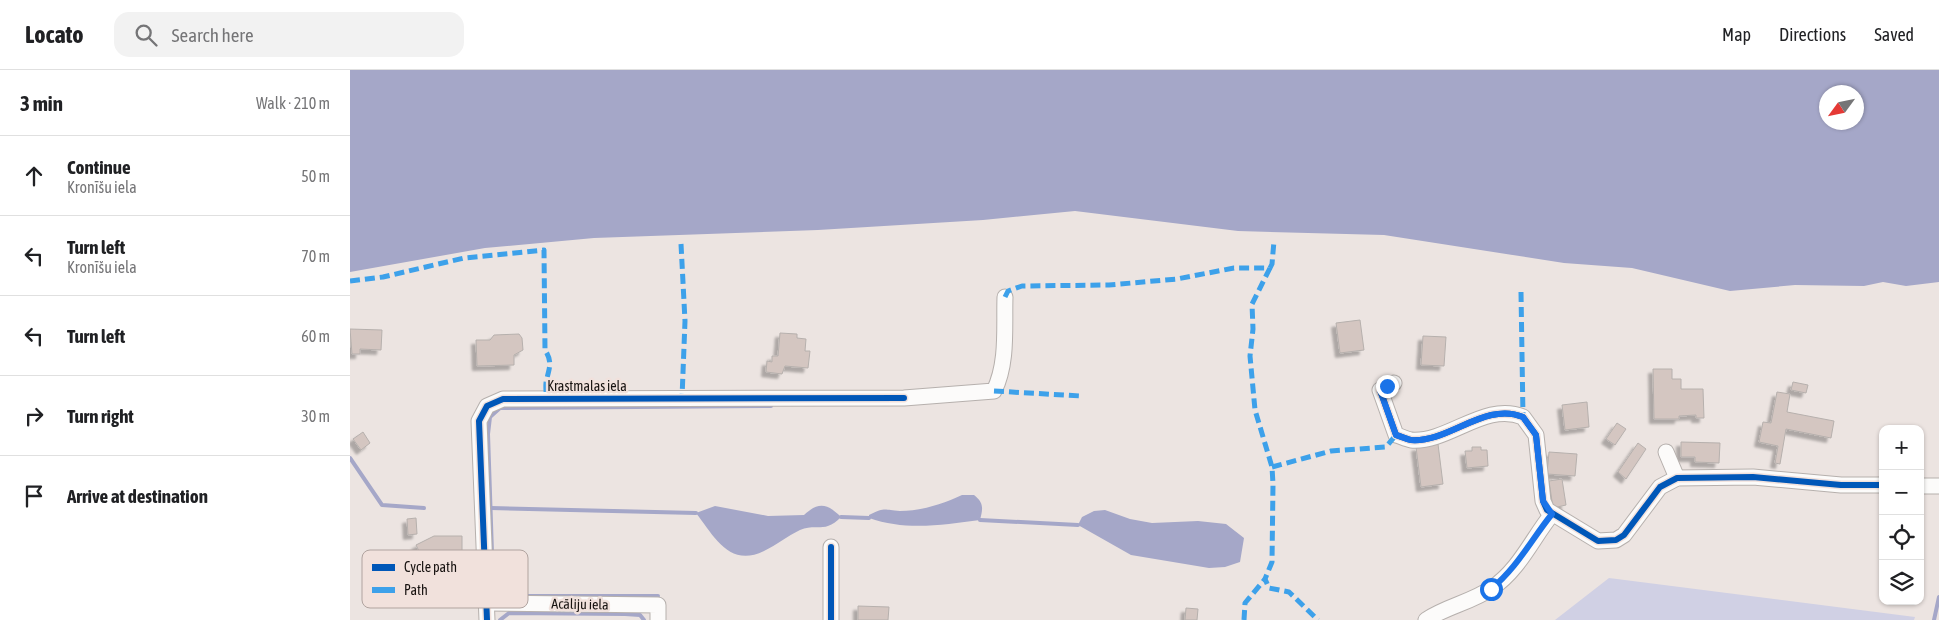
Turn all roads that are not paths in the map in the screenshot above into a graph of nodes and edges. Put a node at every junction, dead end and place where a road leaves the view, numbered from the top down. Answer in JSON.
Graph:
{"nodes":[{"id":1,"x":1005,"y":297,"type":"dead end"},
{"id":2,"x":1394,"y":383,"type":"dead end"},
{"id":3,"x":1666,"y":452,"type":"dead end"},
{"id":4,"x":1676,"y":478,"type":"junction"},
{"id":5,"x":1879,"y":485,"type":"edge"},
{"id":6,"x":1924,"y":486,"type":"edge"},
{"id":7,"x":1939,"y":486,"type":"edge"},
{"id":8,"x":1552,"y":514,"type":"junction"},
{"id":9,"x":831,"y":547,"type":"dead end"},
{"id":10,"x":485,"y":550,"type":"edge"},
{"id":11,"x":528,"y":603,"type":"edge"},
{"id":12,"x":658,"y":620,"type":"edge"},
{"id":13,"x":831,"y":620,"type":"edge"},
{"id":14,"x":1426,"y":620,"type":"edge"}],
"edges":[{"from":1,"to":10,"type":"street","name":"Krastmalas iela"},
{"from":2,"to":8,"type":"street"},
{"from":3,"to":4,"type":"street"},
{"from":4,"to":5,"type":"street"},
{"from":4,"to":8,"type":"street"},
{"from":6,"to":7,"type":"street"},
{"from":8,"to":14,"type":"street"},
{"from":9,"to":13,"type":"street"},
{"from":11,"to":12,"type":"street","name":"Acāliju iela"}]}
